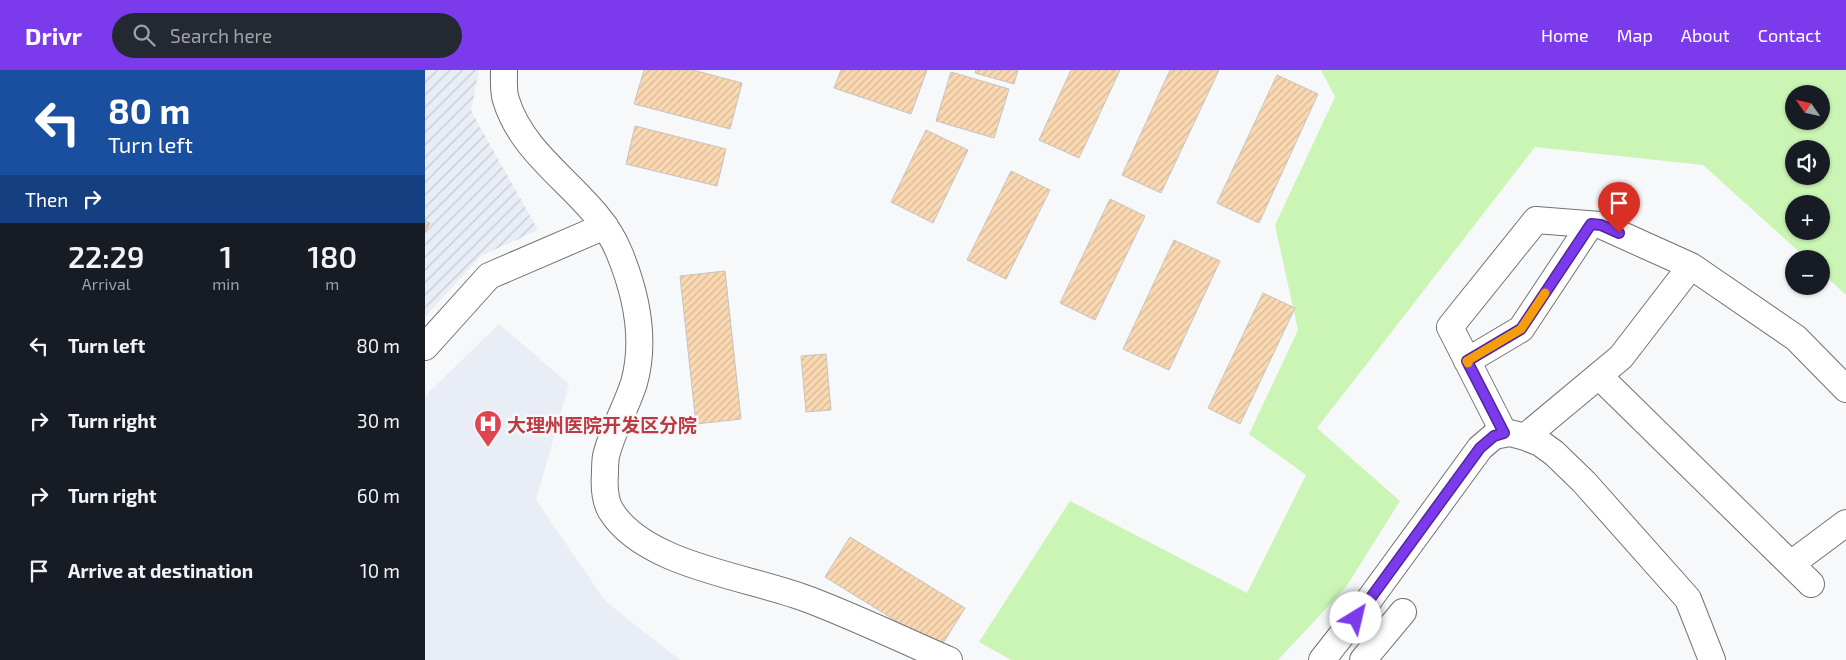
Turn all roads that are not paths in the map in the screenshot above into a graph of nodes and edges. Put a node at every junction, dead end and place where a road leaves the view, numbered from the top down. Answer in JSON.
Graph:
{"nodes":[{"id":1,"x":504,"y":70,"type":"edge"},
{"id":2,"x":1591,"y":224,"type":"junction"},
{"id":3,"x":605,"y":226,"type":"junction"},
{"id":4,"x":1691,"y":266,"type":"junction"},
{"id":5,"x":425,"y":347,"type":"edge"},
{"id":6,"x":1467,"y":361,"type":"junction"},
{"id":7,"x":1599,"y":376,"type":"junction"},
{"id":8,"x":1846,"y":389,"type":"edge"},
{"id":9,"x":1515,"y":435,"type":"junction"},
{"id":10,"x":1846,"y":523,"type":"edge"},
{"id":11,"x":1791,"y":564,"type":"junction"},
{"id":12,"x":1811,"y":584,"type":"dead end"},
{"id":13,"x":1403,"y":612,"type":"dead end"},
{"id":14,"x":870,"y":626,"type":"junction"},
{"id":15,"x":909,"y":660,"type":"edge"},
{"id":16,"x":949,"y":660,"type":"edge"},
{"id":17,"x":1322,"y":660,"type":"edge"},
{"id":18,"x":1363,"y":660,"type":"edge"},
{"id":19,"x":1712,"y":660,"type":"edge"}],
"edges":[{"from":1,"to":3,"type":"street"},
{"from":2,"to":4,"type":"street"},
{"from":2,"to":6,"type":"street"},
{"from":2,"to":6,"type":"street"},
{"from":3,"to":5,"type":"street"},
{"from":3,"to":14,"type":"street"},
{"from":4,"to":7,"type":"street"},
{"from":4,"to":8,"type":"street"},
{"from":6,"to":9,"type":"street"},
{"from":7,"to":9,"type":"street"},
{"from":7,"to":11,"type":"street"},
{"from":9,"to":17,"type":"street"},
{"from":9,"to":19,"type":"street"},
{"from":10,"to":11,"type":"street"},
{"from":11,"to":12,"type":"street"},
{"from":13,"to":18,"type":"street"},
{"from":14,"to":15,"type":"street"},
{"from":14,"to":16,"type":"street"}]}
